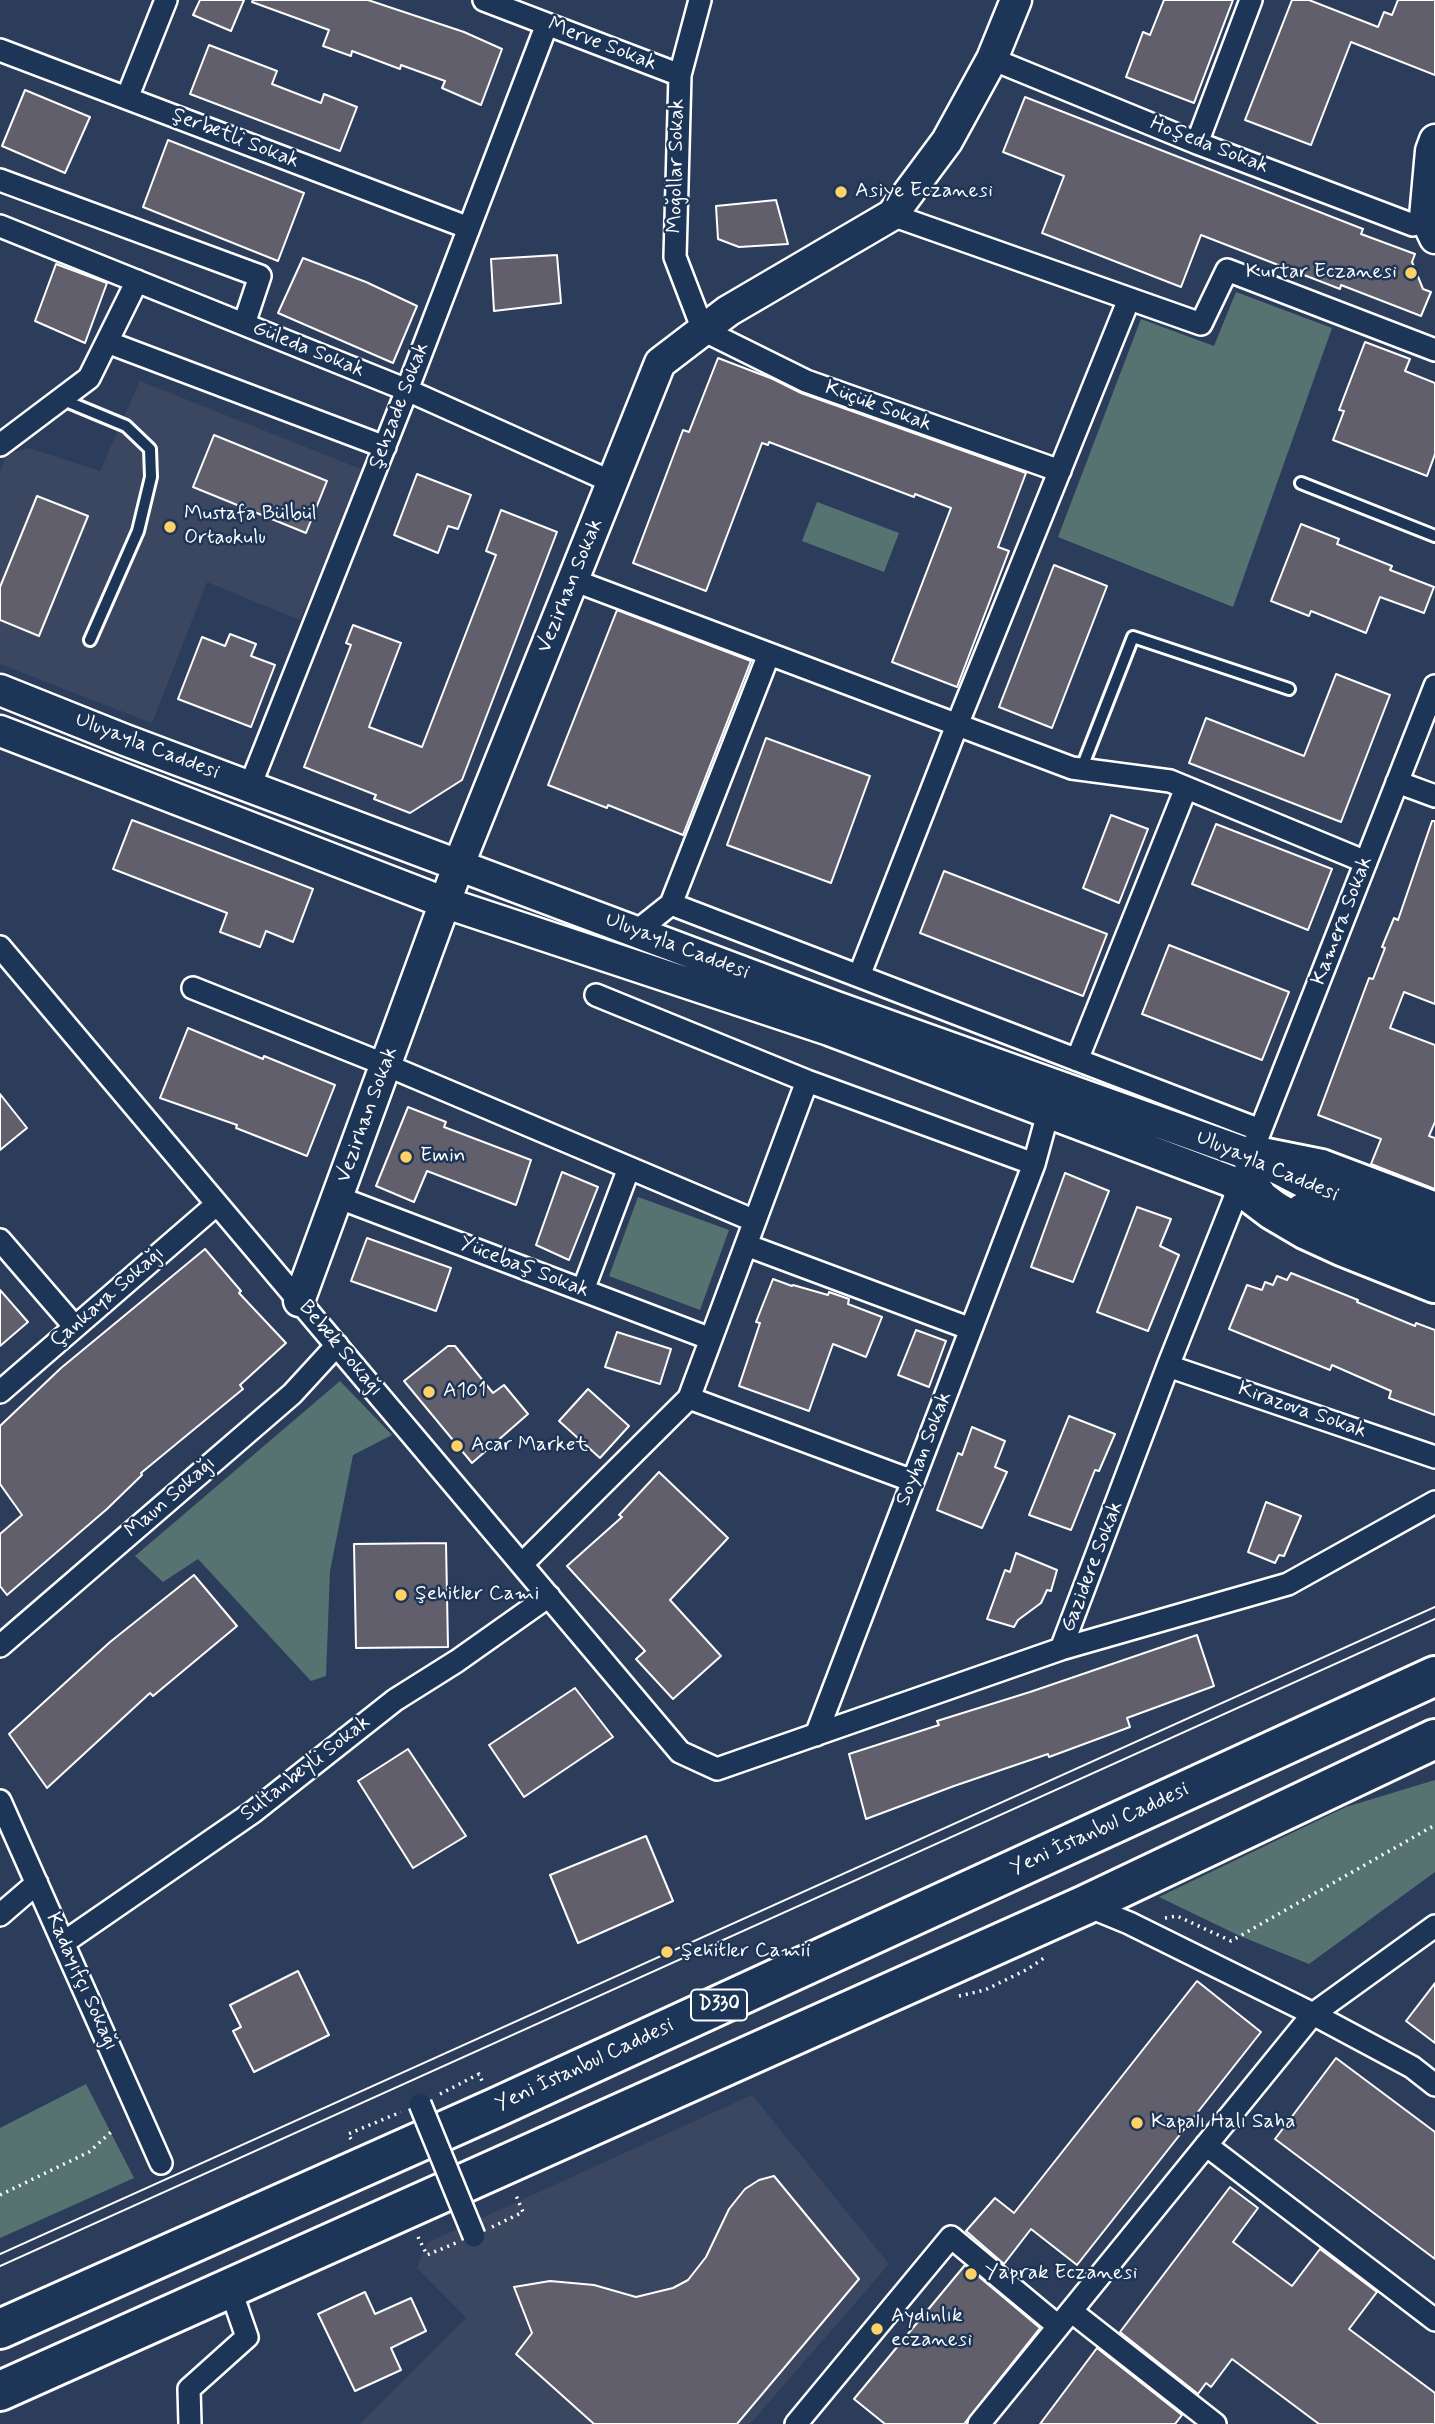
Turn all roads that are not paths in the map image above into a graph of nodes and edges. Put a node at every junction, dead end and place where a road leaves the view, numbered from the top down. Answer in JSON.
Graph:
{"nodes":[{"id":1,"x":166,"y":0,"type":"edge"},
{"id":2,"x":484,"y":0,"type":"edge"},
{"id":3,"x":700,"y":0,"type":"edge"},
{"id":4,"x":1016,"y":0,"type":"edge"},
{"id":5,"x":1251,"y":0,"type":"edge"},
{"id":6,"x":547,"y":24,"type":"junction"},
{"id":7,"x":0,"y":50,"type":"edge"},
{"id":8,"x":992,"y":59,"type":"junction"},
{"id":9,"x":680,"y":75,"type":"junction"},
{"id":10,"x":127,"y":98,"type":"junction"},
{"id":11,"x":1435,"y":140,"type":"edge"},
{"id":12,"x":1197,"y":142,"type":"junction"},
{"id":13,"x":0,"y":180,"type":"edge"},
{"id":14,"x":892,"y":215,"type":"junction"},
{"id":15,"x":0,"y":226,"type":"edge"},
{"id":16,"x":1430,"y":227,"type":"edge"},
{"id":17,"x":469,"y":228,"type":"junction"},
{"id":18,"x":136,"y":281,"type":"junction"},
{"id":19,"x":1129,"y":299,"type":"junction"},
{"id":20,"x":244,"y":324,"type":"junction"},
{"id":21,"x":703,"y":330,"type":"junction"},
{"id":22,"x":107,"y":342,"type":"junction"},
{"id":23,"x":1435,"y":349,"type":"edge"},
{"id":24,"x":407,"y":390,"type":"junction"},
{"id":25,"x":61,"y":399,"type":"junction"},
{"id":26,"x":0,"y":445,"type":"edge"},
{"id":27,"x":385,"y":447,"type":"junction"},
{"id":28,"x":1059,"y":471,"type":"junction"},
{"id":29,"x":612,"y":482,"type":"junction"},
{"id":30,"x":1301,"y":483,"type":"dead end"},
{"id":31,"x":1435,"y":536,"type":"edge"},
{"id":32,"x":573,"y":580,"type":"junction"},
{"id":33,"x":90,"y":640,"type":"dead end"},
{"id":34,"x":769,"y":654,"type":"junction"},
{"id":35,"x":1435,"y":686,"type":"edge"},
{"id":36,"x":1289,"y":689,"type":"dead end"},
{"id":37,"x":0,"y":690,"type":"edge"},
{"id":38,"x":957,"y":725,"type":"junction"},
{"id":39,"x":0,"y":731,"type":"edge"},
{"id":40,"x":1081,"y":769,"type":"junction"},
{"id":41,"x":1397,"y":782,"type":"junction"},
{"id":42,"x":250,"y":786,"type":"junction"},
{"id":43,"x":1186,"y":788,"type":"junction"},
{"id":44,"x":1435,"y":796,"type":"edge"},
{"id":45,"x":1366,"y":862,"type":"junction"},
{"id":46,"x":459,"y":864,"type":"junction"},
{"id":47,"x":446,"y":903,"type":"junction"},
{"id":48,"x":671,"y":904,"type":"junction"},
{"id":49,"x":637,"y":932,"type":"junction"},
{"id":50,"x":0,"y":947,"type":"edge"},
{"id":51,"x":859,"y":976,"type":"junction"},
{"id":52,"x":193,"y":988,"type":"dead end"},
{"id":53,"x":596,"y":995,"type":"dead end"},
{"id":54,"x":1077,"y":1060,"type":"junction"},
{"id":55,"x":386,"y":1065,"type":"junction"},
{"id":56,"x":807,"y":1081,"type":"junction"},
{"id":57,"x":1048,"y":1112,"type":"junction"},
{"id":58,"x":1250,"y":1157,"type":"junction"},
{"id":59,"x":1034,"y":1164,"type":"junction"},
{"id":60,"x":629,"y":1168,"type":"junction"},
{"id":61,"x":337,"y":1197,"type":"junction"},
{"id":62,"x":217,"y":1204,"type":"junction"},
{"id":63,"x":1435,"y":1212,"type":"edge"},
{"id":64,"x":1351,"y":1215,"type":"junction"},
{"id":65,"x":755,"y":1221,"type":"junction"},
{"id":66,"x":1435,"y":1236,"type":"edge"},
{"id":67,"x":0,"y":1240,"type":"edge"},
{"id":68,"x":746,"y":1245,"type":"junction"},
{"id":69,"x":1435,"y":1262,"type":"edge"},
{"id":70,"x":1435,"y":1283,"type":"edge"},
{"id":71,"x":583,"y":1290,"type":"junction"},
{"id":72,"x":299,"y":1301,"type":"junction"},
{"id":73,"x":75,"y":1327,"type":"junction"},
{"id":74,"x":971,"y":1329,"type":"junction"},
{"id":75,"x":711,"y":1339,"type":"junction"},
{"id":76,"x":337,"y":1345,"type":"junction"},
{"id":77,"x":1168,"y":1366,"type":"junction"},
{"id":78,"x":0,"y":1392,"type":"edge"},
{"id":79,"x":689,"y":1398,"type":"junction"},
{"id":80,"x":1435,"y":1457,"type":"edge"},
{"id":81,"x":913,"y":1481,"type":"junction"},
{"id":82,"x":1435,"y":1502,"type":"edge"},
{"id":83,"x":522,"y":1564,"type":"junction"},
{"id":84,"x":549,"y":1596,"type":"junction"},
{"id":85,"x":0,"y":1646,"type":"edge"},
{"id":86,"x":1061,"y":1649,"type":"junction"},
{"id":87,"x":1435,"y":1676,"type":"edge"},
{"id":88,"x":816,"y":1735,"type":"junction"},
{"id":89,"x":1435,"y":1739,"type":"edge"},
{"id":90,"x":680,"y":1752,"type":"joint"},
{"id":91,"x":0,"y":1801,"type":"edge"},
{"id":92,"x":37,"y":1883,"type":"junction"},
{"id":93,"x":1085,"y":1905,"type":"junction"},
{"id":94,"x":0,"y":1915,"type":"edge"},
{"id":95,"x":1435,"y":1926,"type":"edge"},
{"id":96,"x":63,"y":1942,"type":"junction"},
{"id":97,"x":1313,"y":2014,"type":"junction"},
{"id":98,"x":1435,"y":2085,"type":"edge"},
{"id":99,"x":420,"y":2104,"type":"dead end"},
{"id":100,"x":1206,"y":2144,"type":"junction"},
{"id":101,"x":161,"y":2163,"type":"dead end"},
{"id":102,"x":474,"y":2236,"type":"dead end"},
{"id":103,"x":230,"y":2288,"type":"junction"},
{"id":104,"x":1064,"y":2319,"type":"junction"},
{"id":105,"x":1435,"y":2320,"type":"edge"},
{"id":106,"x":0,"y":2329,"type":"edge"},
{"id":107,"x":0,"y":2390,"type":"edge"},
{"id":108,"x":190,"y":2424,"type":"edge"},
{"id":109,"x":796,"y":2424,"type":"edge"},
{"id":110,"x":978,"y":2424,"type":"edge"},
{"id":111,"x":1215,"y":2424,"type":"edge"}],
"edges":[{"from":1,"to":10,"type":"street"},
{"from":2,"to":6,"type":"street","name":"Merve Sokak"},
{"from":3,"to":9,"type":"street","name":"Moğollar Sokak"},
{"from":4,"to":8,"type":"main road","name":"Vezirhan Sokak"},
{"from":5,"to":12,"type":"street"},
{"from":6,"to":9,"type":"street","name":"Merve Sokak"},
{"from":6,"to":17,"type":"street","name":"Şehzade Sokak"},
{"from":7,"to":10,"type":"street","name":"Şerbetli Sokak"},
{"from":8,"to":12,"type":"street","name":"Hoşeda Sokak"},
{"from":8,"to":14,"type":"main road","name":"Vezirhan Sokak"},
{"from":9,"to":21,"type":"street","name":"Moğollar Sokak"},
{"from":10,"to":17,"type":"street","name":"Şerbetli Sokak"},
{"from":11,"to":16,"type":"main road"},
{"from":12,"to":16,"type":"street","name":"Hoşeda Sokak"},
{"from":13,"to":20,"type":"street"},
{"from":14,"to":19,"type":"street"},
{"from":14,"to":21,"type":"main road","name":"Vezirhan Sokak"},
{"from":15,"to":18,"type":"street","name":"Güleda Sokak"},
{"from":17,"to":24,"type":"street","name":"Şehzade Sokak"},
{"from":18,"to":20,"type":"street","name":"Güleda Sokak"},
{"from":18,"to":22,"type":"street"},
{"from":19,"to":23,"type":"street"},
{"from":19,"to":28,"type":"street"},
{"from":20,"to":24,"type":"street","name":"Güleda Sokak"},
{"from":21,"to":28,"type":"street","name":"Küçük Sokak"},
{"from":21,"to":29,"type":"main road","name":"Vezirhan Sokak"},
{"from":22,"to":25,"type":"street"},
{"from":22,"to":27,"type":"street"},
{"from":24,"to":27,"type":"street","name":"Şehzade Sokak"},
{"from":24,"to":29,"type":"street","name":"Güleda Sokak"},
{"from":25,"to":26,"type":"street"},
{"from":25,"to":33,"type":"lane"},
{"from":27,"to":42,"type":"street","name":"Şehzade Sokak"},
{"from":28,"to":38,"type":"street"},
{"from":29,"to":32,"type":"main road","name":"Vezirhan Sokak"},
{"from":30,"to":31,"type":"lane"},
{"from":32,"to":34,"type":"street"},
{"from":32,"to":46,"type":"main road","name":"Vezirhan Sokak"},
{"from":34,"to":38,"type":"street"},
{"from":34,"to":48,"type":"street"},
{"from":35,"to":41,"type":"street","name":"Kamera Sokak"},
{"from":36,"to":40,"type":"lane"},
{"from":37,"to":42,"type":"main road","name":"Uluyayla Caddesi"},
{"from":38,"to":40,"type":"street"},
{"from":38,"to":51,"type":"street"},
{"from":39,"to":47,"type":"main road","name":"Uluyayla Caddesi"},
{"from":40,"to":43,"type":"street"},
{"from":41,"to":44,"type":"street"},
{"from":41,"to":45,"type":"street","name":"Kamera Sokak"},
{"from":42,"to":46,"type":"main road","name":"Uluyayla Caddesi"},
{"from":43,"to":45,"type":"street"},
{"from":43,"to":54,"type":"street"},
{"from":45,"to":58,"type":"street","name":"Kamera Sokak"},
{"from":46,"to":47,"type":"main road","name":"Vezirhan Sokak"},
{"from":46,"to":49,"type":"main road","name":"Uluyayla Caddesi"},
{"from":47,"to":55,"type":"main road","name":"Vezirhan Sokak"},
{"from":47,"to":57,"type":"main road","name":"Uluyayla Caddesi"},
{"from":48,"to":49,"type":"street"},
{"from":48,"to":51,"type":"street"},
{"from":49,"to":58,"type":"main road","name":"Uluyayla Caddesi"},
{"from":50,"to":62,"type":"street","name":"Bebek Sokağı"},
{"from":51,"to":54,"type":"street"},
{"from":52,"to":55,"type":"street"},
{"from":53,"to":56,"type":"street"},
{"from":54,"to":58,"type":"street"},
{"from":55,"to":60,"type":"street"},
{"from":55,"to":61,"type":"main road","name":"Vezirhan Sokak"},
{"from":56,"to":59,"type":"street"},
{"from":56,"to":65,"type":"street"},
{"from":57,"to":58,"type":"main road","name":"Uluyayla Caddesi"},
{"from":57,"to":59,"type":"street","name":"Soyhan Sokak"},
{"from":58,"to":63,"type":"highway"},
{"from":58,"to":64,"type":"main road","name":"Uluyayla Caddesi"},
{"from":58,"to":70,"type":"highway"},
{"from":58,"to":77,"type":"street","name":"Gazidere Sokak"},
{"from":59,"to":74,"type":"street","name":"Soyhan Sokak"},
{"from":60,"to":65,"type":"street"},
{"from":60,"to":71,"type":"street"},
{"from":61,"to":71,"type":"street","name":"Yücebaş Sokak"},
{"from":61,"to":72,"type":"main road","name":"Vezirhan Sokak"},
{"from":62,"to":72,"type":"street","name":"Bebek Sokağı"},
{"from":62,"to":73,"type":"street","name":"Çankaya Sokağı"},
{"from":64,"to":66,"type":"main road"},
{"from":64,"to":69,"type":"main road"},
{"from":65,"to":68,"type":"street"},
{"from":67,"to":73,"type":"street"},
{"from":68,"to":74,"type":"street"},
{"from":68,"to":75,"type":"street"},
{"from":71,"to":75,"type":"street","name":"Yücebaş Sokak"},
{"from":72,"to":76,"type":"street","name":"Bebek Sokağı"},
{"from":73,"to":78,"type":"street","name":"Çankaya Sokağı"},
{"from":74,"to":81,"type":"street","name":"Soyhan Sokak"},
{"from":75,"to":79,"type":"street"},
{"from":76,"to":83,"type":"street","name":"Bebek Sokağı"},
{"from":76,"to":85,"type":"street","name":"Maun Sokağı"},
{"from":77,"to":80,"type":"street","name":"Kirazova Sokak"},
{"from":77,"to":86,"type":"street","name":"Gazidere Sokak"},
{"from":79,"to":81,"type":"street"},
{"from":79,"to":83,"type":"street"},
{"from":81,"to":88,"type":"street","name":"Soyhan Sokak"},
{"from":82,"to":86,"type":"street"},
{"from":83,"to":84,"type":"street","name":"Bebek Sokağı"},
{"from":84,"to":90,"type":"street","name":"Bebek Sokağı"},
{"from":84,"to":96,"type":"street","name":"Sultanbeyli Sokak"},
{"from":86,"to":88,"type":"street","name":"Gazidere Sokak"},
{"from":87,"to":106,"type":"highway","name":"Yeni İstanbul Caddesi","number":"D330"},
{"from":88,"to":90,"type":"street","name":"Gazidere Sokak"},
{"from":89,"to":93,"type":"highway"},
{"from":91,"to":92,"type":"street","name":"Kadayıfçı Sokağı"},
{"from":92,"to":94,"type":"street"},
{"from":92,"to":96,"type":"street","name":"Kadayıfçı Sokağı"},
{"from":93,"to":97,"type":"street"},
{"from":93,"to":103,"type":"highway"},
{"from":95,"to":97,"type":"street"},
{"from":96,"to":101,"type":"street","name":"Kadayıfçı Sokağı"},
{"from":97,"to":98,"type":"street"},
{"from":97,"to":100,"type":"street"},
{"from":99,"to":102,"type":"street","bridge":true},
{"from":100,"to":104,"type":"street"},
{"from":100,"to":105,"type":"street"},
{"from":103,"to":107,"type":"highway"},
{"from":103,"to":108,"type":"street"},
{"from":104,"to":109,"type":"street"},
{"from":104,"to":110,"type":"street"},
{"from":104,"to":111,"type":"street"}]}
